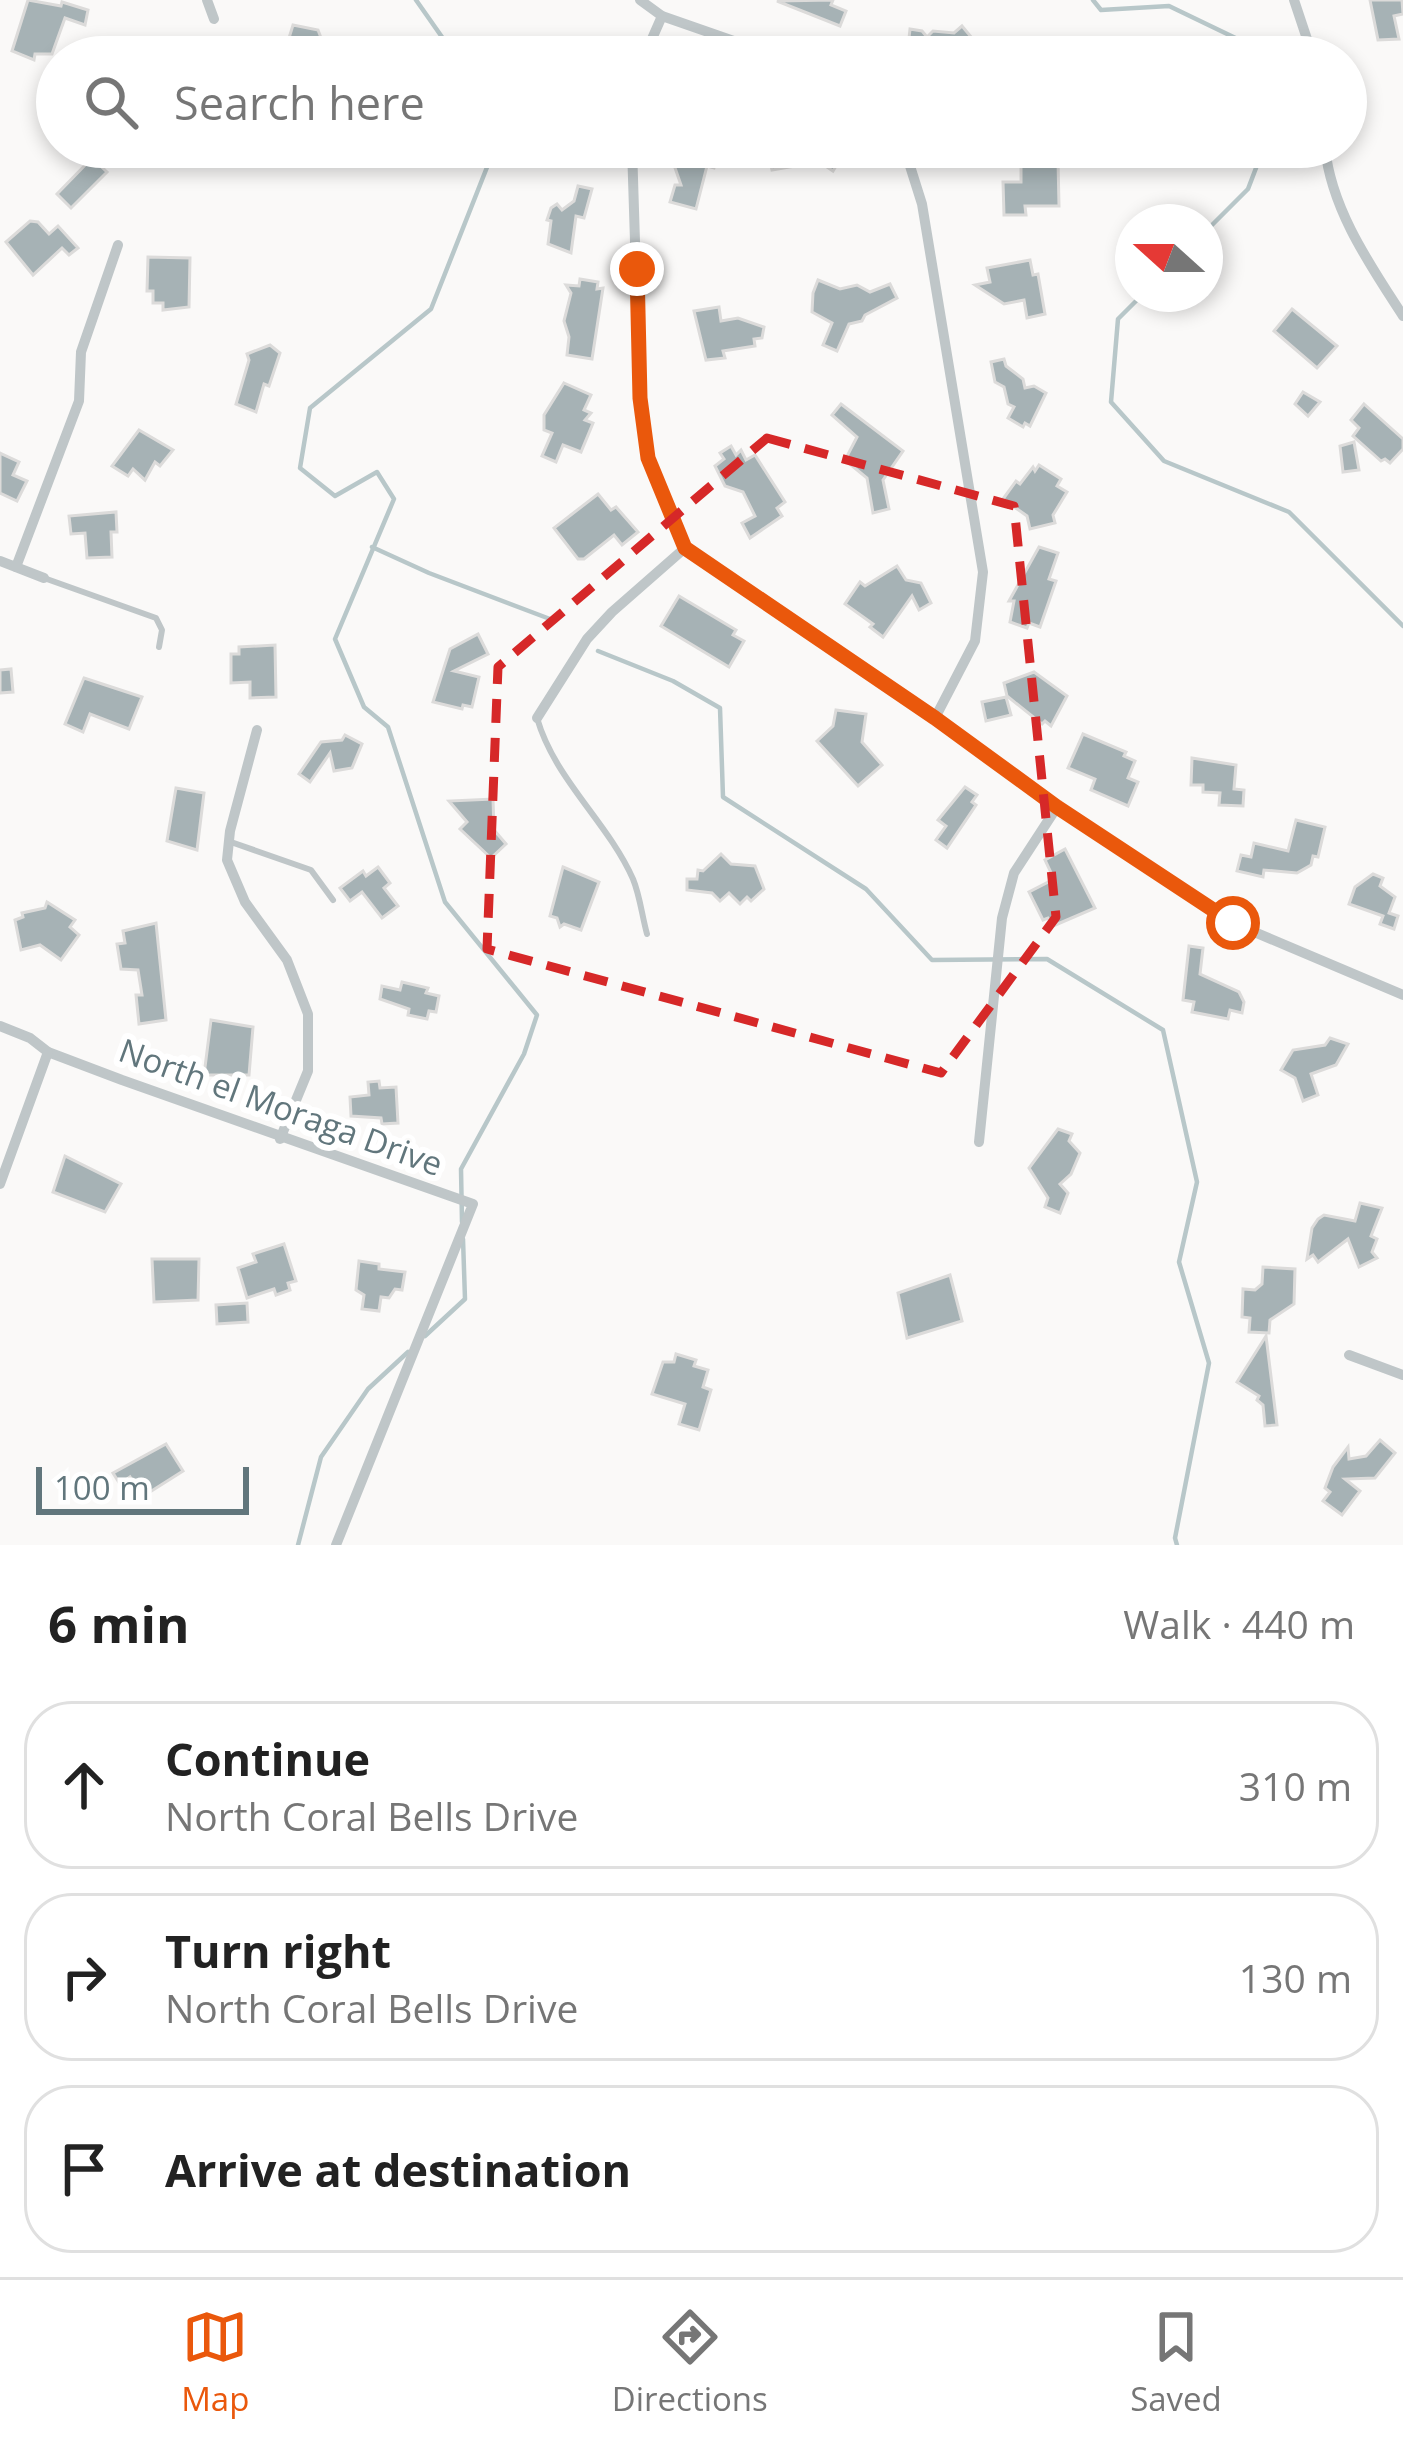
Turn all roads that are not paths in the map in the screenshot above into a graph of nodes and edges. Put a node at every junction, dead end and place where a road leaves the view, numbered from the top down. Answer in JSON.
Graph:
{"nodes":[{"id":1,"x":207,"y":0,"type":"edge"},
{"id":2,"x":640,"y":0,"type":"edge"},
{"id":3,"x":1294,"y":0,"type":"edge"},
{"id":4,"x":662,"y":16,"type":"junction"},
{"id":5,"x":214,"y":19,"type":"dead end"},
{"id":6,"x":653,"y":36,"type":"edge"},
{"id":7,"x":720,"y":36,"type":"edge"},
{"id":8,"x":1305,"y":36,"type":"edge"},
{"id":9,"x":633,"y":168,"type":"edge"},
{"id":10,"x":911,"y":168,"type":"edge"},
{"id":11,"x":1327,"y":168,"type":"edge"},
{"id":12,"x":118,"y":245,"type":"dead end"},
{"id":13,"x":1403,"y":316,"type":"edge"},
{"id":14,"x":685,"y":548,"type":"junction"},
{"id":15,"x":0,"y":561,"type":"edge"},
{"id":16,"x":16,"y":567,"type":"junction"},
{"id":17,"x":44,"y":578,"type":"joint"},
{"id":18,"x":158,"y":647,"type":"dead end"},
{"id":19,"x":537,"y":718,"type":"joint"},
{"id":20,"x":935,"y":718,"type":"junction"},
{"id":21,"x":256,"y":730,"type":"dead end"},
{"id":22,"x":1057,"y":807,"type":"junction"},
{"id":23,"x":228,"y":841,"type":"junction"},
{"id":24,"x":333,"y":900,"type":"dead end"},
{"id":25,"x":646,"y":934,"type":"dead end"},
{"id":26,"x":1403,"y":995,"type":"edge"},
{"id":27,"x":0,"y":1026,"type":"edge"},
{"id":28,"x":48,"y":1052,"type":"junction"},
{"id":29,"x":280,"y":1138,"type":"junction"},
{"id":30,"x":979,"y":1142,"type":"dead end"},
{"id":31,"x":0,"y":1184,"type":"edge"},
{"id":32,"x":1349,"y":1355,"type":"dead end"},
{"id":33,"x":1403,"y":1375,"type":"edge"},
{"id":34,"x":336,"y":1545,"type":"edge"}],
"edges":[{"from":1,"to":5,"type":"street"},
{"from":2,"to":4,"type":"street"},
{"from":3,"to":8,"type":"street"},
{"from":4,"to":6,"type":"street"},
{"from":4,"to":7,"type":"street"},
{"from":9,"to":14,"type":"street"},
{"from":10,"to":20,"type":"street"},
{"from":11,"to":13,"type":"street"},
{"from":12,"to":16,"type":"street"},
{"from":14,"to":19,"type":"street"},
{"from":14,"to":20,"type":"street"},
{"from":15,"to":16,"type":"street"},
{"from":16,"to":17,"type":"street"},
{"from":17,"to":18,"type":"lane"},
{"from":19,"to":25,"type":"lane"},
{"from":20,"to":22,"type":"street"},
{"from":21,"to":23,"type":"street"},
{"from":22,"to":26,"type":"street"},
{"from":22,"to":30,"type":"street"},
{"from":23,"to":24,"type":"lane"},
{"from":23,"to":29,"type":"street"},
{"from":27,"to":28,"type":"street","name":"North el Moraga Drive"},
{"from":28,"to":29,"type":"street","name":"North el Moraga Drive"},
{"from":28,"to":31,"type":"street"},
{"from":29,"to":34,"type":"street","name":"North el Moraga Drive"},
{"from":32,"to":33,"type":"street"}]}
